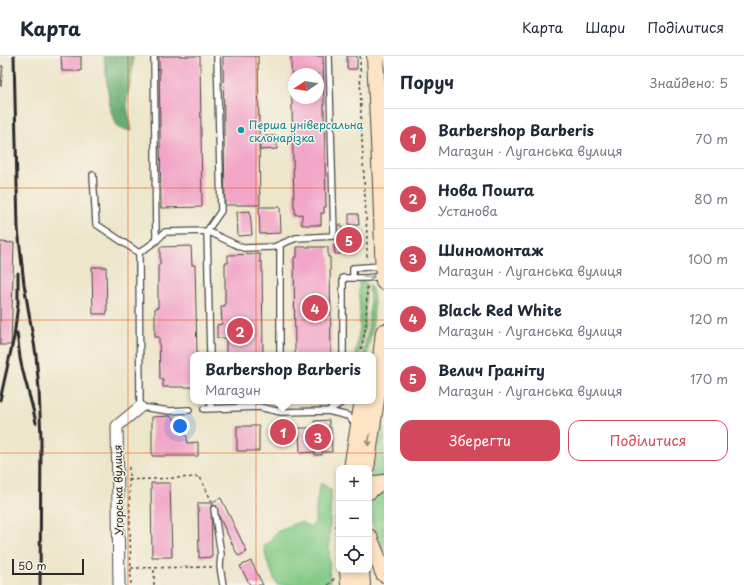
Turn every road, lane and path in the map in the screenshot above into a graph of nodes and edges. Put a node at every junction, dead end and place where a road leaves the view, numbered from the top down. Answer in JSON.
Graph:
{"nodes":[{"id":1,"x":154,"y":56,"type":"edge"},
{"id":2,"x":217,"y":56,"type":"edge"},
{"id":3,"x":329,"y":56,"type":"edge"},
{"id":4,"x":360,"y":56,"type":"edge"},
{"id":5,"x":375,"y":56,"type":"edge"},
{"id":6,"x":380,"y":101,"type":"edge"},
{"id":7,"x":93,"y":175,"type":"dead end"},
{"id":8,"x":382,"y":184,"type":"edge"},
{"id":9,"x":207,"y":230,"type":"junction"},
{"id":10,"x":156,"y":241,"type":"junction"},
{"id":11,"x":280,"y":244,"type":"junction"},
{"id":12,"x":139,"y":253,"type":"junction"},
{"id":13,"x":367,"y":267,"type":"junction"},
{"id":14,"x":383,"y":271,"type":"edge"},
{"id":15,"x":354,"y":278,"type":"junction"},
{"id":16,"x":367,"y":278,"type":"junction"},
{"id":17,"x":384,"y":282,"type":"edge"},
{"id":18,"x":384,"y":322,"type":"edge"},
{"id":19,"x":384,"y":332,"type":"edge"},
{"id":20,"x":210,"y":352,"type":"edge"},
{"id":21,"x":280,"y":352,"type":"edge"},
{"id":22,"x":343,"y":352,"type":"edge"},
{"id":23,"x":361,"y":352,"type":"edge"},
{"id":24,"x":376,"y":352,"type":"edge"},
{"id":25,"x":376,"y":400,"type":"edge"},
{"id":26,"x":211,"y":404,"type":"edge"},
{"id":27,"x":281,"y":404,"type":"edge"},
{"id":28,"x":339,"y":404,"type":"edge"},
{"id":29,"x":362,"y":404,"type":"edge"},
{"id":30,"x":375,"y":404,"type":"edge"},
{"id":31,"x":140,"y":407,"type":"junction"},
{"id":32,"x":211,"y":408,"type":"junction"},
{"id":33,"x":204,"y":409,"type":"dead end"},
{"id":34,"x":189,"y":410,"type":"dead end"},
{"id":35,"x":328,"y":411,"type":"junction"},
{"id":36,"x":281,"y":412,"type":"junction"},
{"id":37,"x":358,"y":428,"type":"junction"},
{"id":38,"x":129,"y":464,"type":"dead end"},
{"id":39,"x":352,"y":465,"type":"edge"},
{"id":40,"x":366,"y":465,"type":"edge"},
{"id":41,"x":129,"y":480,"type":"junction"},
{"id":42,"x":384,"y":484,"type":"edge"},
{"id":43,"x":372,"y":488,"type":"edge"},
{"id":44,"x":337,"y":501,"type":"edge"},
{"id":45,"x":214,"y":509,"type":"joint"},
{"id":46,"x":372,"y":544,"type":"edge"},
{"id":47,"x":154,"y":567,"type":"junction"},
{"id":48,"x":220,"y":567,"type":"junction"},
{"id":49,"x":131,"y":568,"type":"junction"},
{"id":50,"x":361,"y":573,"type":"edge"},
{"id":51,"x":384,"y":574,"type":"edge"},
{"id":52,"x":343,"y":576,"type":"edge"},
{"id":53,"x":119,"y":585,"type":"edge"},
{"id":54,"x":131,"y":585,"type":"edge"},
{"id":55,"x":154,"y":585,"type":"edge"},
{"id":56,"x":223,"y":585,"type":"edge"},
{"id":57,"x":328,"y":585,"type":"edge"},
{"id":58,"x":362,"y":585,"type":"edge"}],
"edges":[{"from":1,"to":10,"type":"lane"},
{"from":2,"to":9,"type":"lane"},
{"from":3,"to":11,"type":"lane"},
{"from":4,"to":13,"type":"path"},
{"from":5,"to":6,"type":"main road"},
{"from":6,"to":8,"type":"main road"},
{"from":7,"to":12,"type":"lane"},
{"from":8,"to":14,"type":"main road"},
{"from":9,"to":10,"type":"lane"},
{"from":9,"to":11,"type":"lane"},
{"from":9,"to":20,"type":"lane"},
{"from":10,"to":12,"type":"lane"},
{"from":11,"to":21,"type":"lane"},
{"from":12,"to":31,"type":"lane"},
{"from":13,"to":14,"type":"lane"},
{"from":13,"to":15,"type":"lane"},
{"from":16,"to":14,"type":"lane","one_way":true},
{"from":14,"to":17,"type":"main road"},
{"from":15,"to":16,"type":"lane"},
{"from":15,"to":22,"type":"lane"},
{"from":16,"to":23,"type":"path"},
{"from":18,"to":24,"type":"main road"},
{"from":19,"to":25,"type":"main road","one_way":true},
{"from":26,"to":32,"type":"lane"},
{"from":27,"to":36,"type":"lane"},
{"from":28,"to":35,"type":"lane"},
{"from":29,"to":37,"type":"main road"},
{"from":30,"to":40,"type":"main road","one_way":true},
{"from":31,"to":34,"type":"lane"},
{"from":31,"to":53,"type":"street","name":"Угорська вулиця"},
{"from":32,"to":33,"type":"lane"},
{"from":32,"to":36,"type":"lane"},
{"from":35,"to":36,"type":"lane"},
{"from":35,"to":37,"type":"lane"},
{"from":37,"to":39,"type":"main road"},
{"from":38,"to":41,"type":"path"},
{"from":41,"to":45,"type":"path"},
{"from":41,"to":49,"type":"path"},
{"from":42,"to":43,"type":"main road"},
{"from":44,"to":52,"type":"path"},
{"from":45,"to":48,"type":"lane"},
{"from":46,"to":51,"type":"main road"},
{"from":47,"to":48,"type":"path"},
{"from":47,"to":49,"type":"path"},
{"from":47,"to":55,"type":"path"},
{"from":48,"to":56,"type":"lane"},
{"from":49,"to":54,"type":"path"},
{"from":50,"to":58,"type":"main road"},
{"from":52,"to":57,"type":"path"}]}
